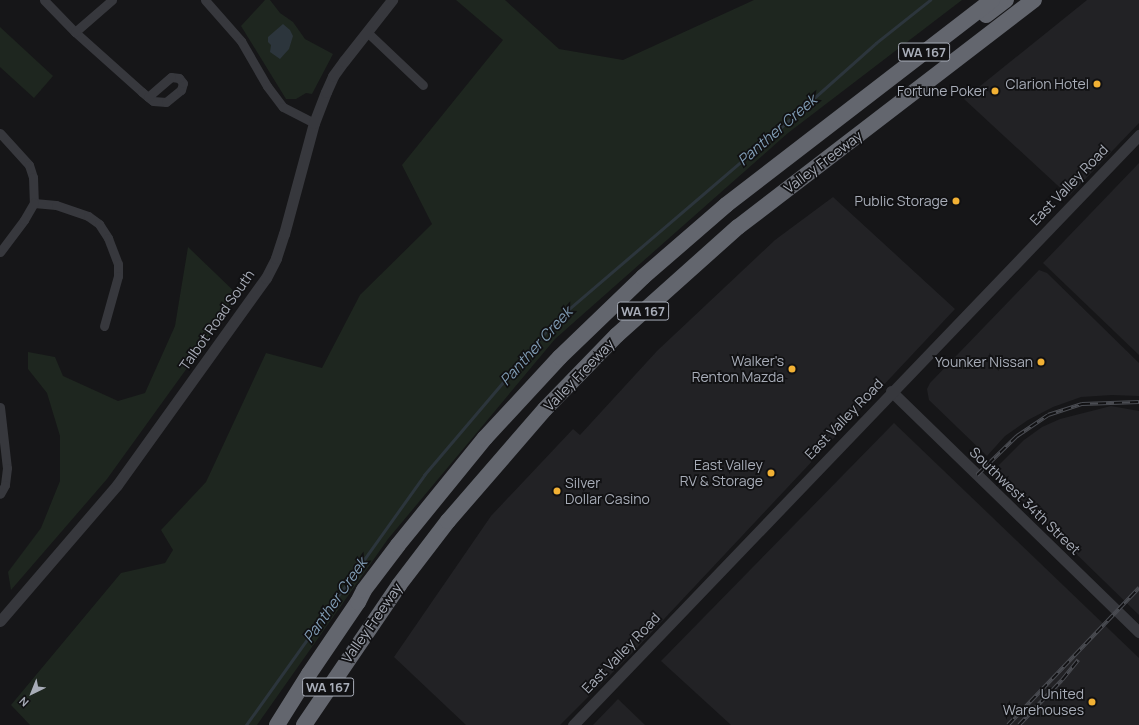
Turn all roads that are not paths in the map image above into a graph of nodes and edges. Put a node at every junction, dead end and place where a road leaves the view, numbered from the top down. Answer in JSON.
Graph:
{"nodes":[{"id":1,"x":44,"y":0,"type":"edge"},
{"id":2,"x":112,"y":0,"type":"edge"},
{"id":3,"x":205,"y":0,"type":"edge"},
{"id":4,"x":392,"y":0,"type":"edge"},
{"id":5,"x":992,"y":0,"type":"edge"},
{"id":6,"x":1006,"y":0,"type":"edge"},
{"id":7,"x":1034,"y":0,"type":"edge"},
{"id":8,"x":1047,"y":0,"type":"edge"},
{"id":9,"x":75,"y":32,"type":"junction"},
{"id":10,"x":367,"y":32,"type":"junction"},
{"id":11,"x":992,"y":34,"type":"junction"},
{"id":12,"x":423,"y":85,"type":"dead end"},
{"id":13,"x":148,"y":97,"type":"dead end"},
{"id":14,"x":314,"y":123,"type":"junction"},
{"id":15,"x":0,"y":133,"type":"edge"},
{"id":16,"x":1139,"y":135,"type":"edge"},
{"id":17,"x":34,"y":203,"type":"junction"},
{"id":18,"x":0,"y":252,"type":"edge"},
{"id":19,"x":104,"y":326,"type":"dead end"},
{"id":20,"x":891,"y":391,"type":"junction"},
{"id":21,"x":0,"y":406,"type":"edge"},
{"id":22,"x":0,"y":494,"type":"edge"},
{"id":23,"x":358,"y":602,"type":"junction"},
{"id":24,"x":0,"y":621,"type":"edge"},
{"id":25,"x":1139,"y":632,"type":"edge"},
{"id":26,"x":277,"y":725,"type":"edge"},
{"id":27,"x":304,"y":725,"type":"edge"},
{"id":28,"x":573,"y":725,"type":"edge"}],
"edges":[{"from":1,"to":9,"type":"street"},
{"from":2,"to":9,"type":"street"},
{"from":3,"to":14,"type":"street"},
{"from":4,"to":10,"type":"street","name":"Talbot Road South"},
{"from":5,"to":23,"type":"highway","name":"Valley Freeway","number":"WA 167"},
{"from":6,"to":23,"type":"highway"},
{"from":7,"to":11,"type":"highway","name":"Valley Freeway","number":"WA 167"},
{"from":8,"to":11,"type":"highway"},
{"from":9,"to":13,"type":"street"},
{"from":10,"to":12,"type":"street"},
{"from":10,"to":14,"type":"street","name":"Talbot Road South"},
{"from":11,"to":27,"type":"highway","name":"Valley Freeway","number":"WA 167"},
{"from":14,"to":24,"type":"street","name":"Talbot Road South"},
{"from":15,"to":17,"type":"street"},
{"from":16,"to":20,"type":"street","name":"East Valley Road"},
{"from":17,"to":18,"type":"street"},
{"from":17,"to":19,"type":"street"},
{"from":20,"to":25,"type":"street","name":"Southwest 34th Street"},
{"from":20,"to":28,"type":"street","name":"East Valley Road"},
{"from":21,"to":22,"type":"street"},
{"from":23,"to":26,"type":"highway","name":"Valley Freeway","number":"WA 167"}]}
